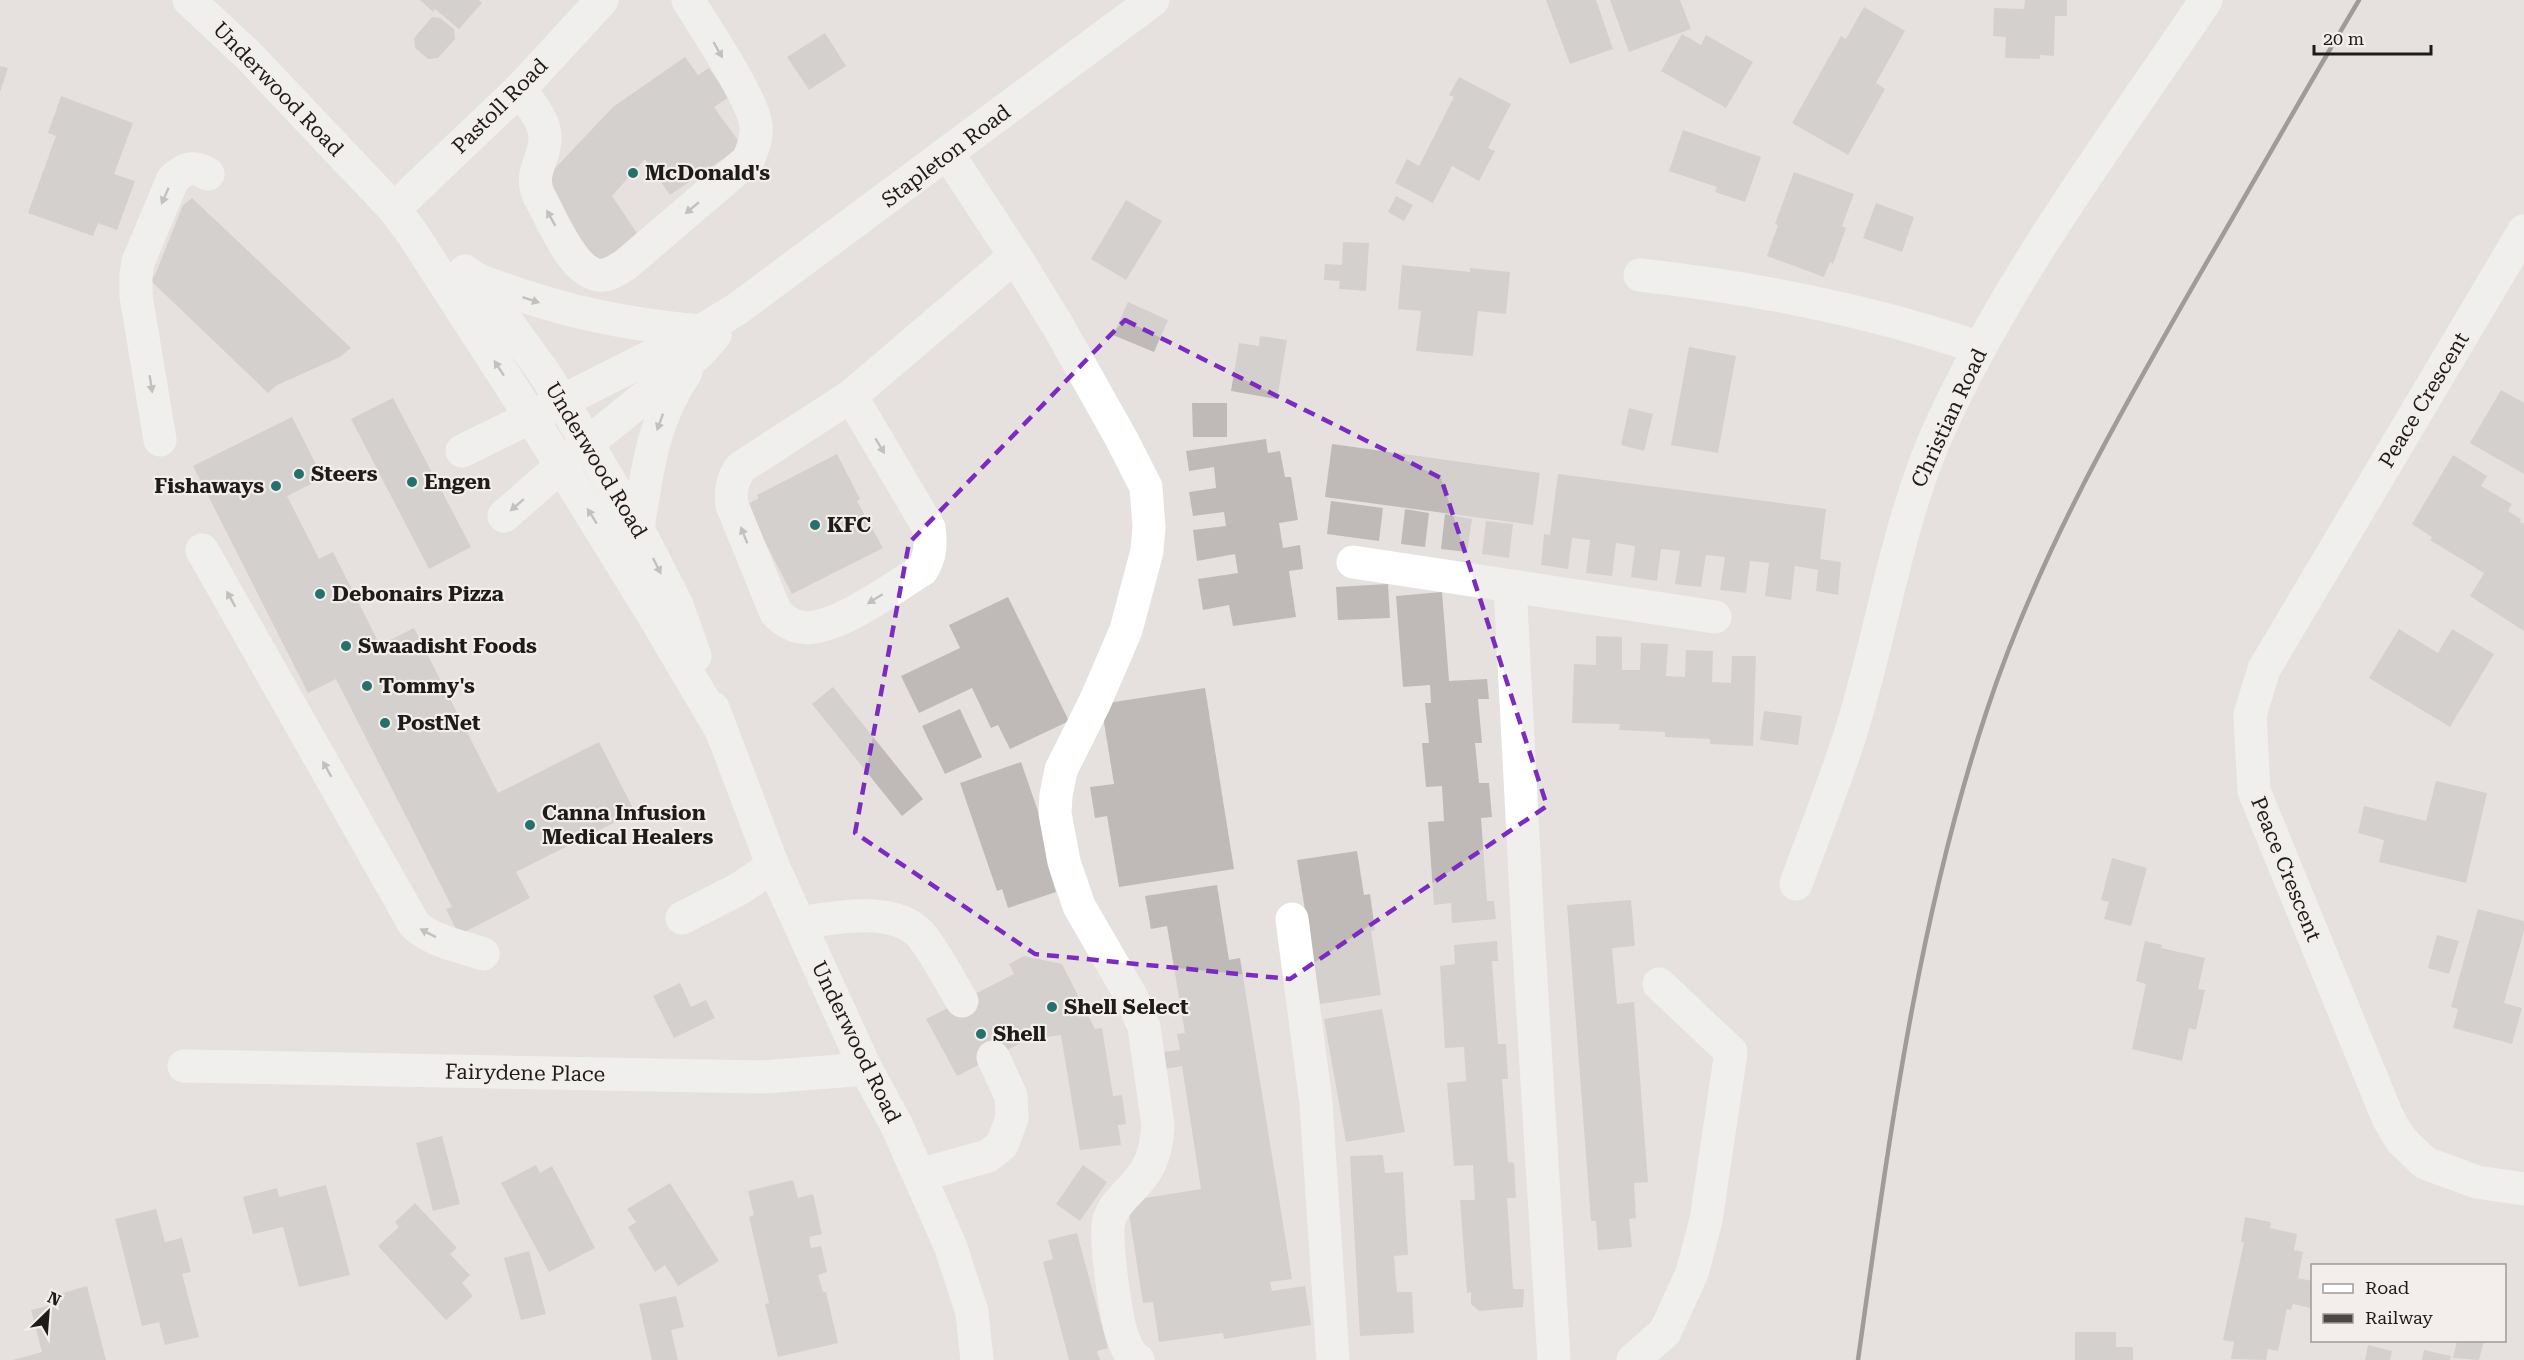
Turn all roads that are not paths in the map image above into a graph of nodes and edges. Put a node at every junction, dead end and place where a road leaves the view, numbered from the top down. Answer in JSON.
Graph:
{"nodes":[{"id":1,"x":189,"y":0,"type":"edge"},
{"id":2,"x":602,"y":0,"type":"edge"},
{"id":3,"x":688,"y":0,"type":"edge"},
{"id":4,"x":1153,"y":0,"type":"edge"},
{"id":5,"x":2206,"y":0,"type":"edge"},
{"id":6,"x":520,"y":89,"type":"junction"},
{"id":7,"x":948,"y":154,"type":"junction"},
{"id":8,"x":208,"y":174,"type":"dead end"},
{"id":9,"x":403,"y":221,"type":"junction"},
{"id":10,"x":2524,"y":231,"type":"edge"},
{"id":11,"x":1015,"y":256,"type":"junction"},
{"id":12,"x":1640,"y":275,"type":"dead end"},
{"id":13,"x":476,"y":279,"type":"junction"},
{"id":14,"x":700,"y":342,"type":"junction"},
{"id":15,"x":1980,"y":348,"type":"junction"},
{"id":16,"x":851,"y":396,"type":"junction"},
{"id":17,"x":562,"y":401,"type":"junction"},
{"id":18,"x":531,"y":417,"type":"junction"},
{"id":19,"x":160,"y":440,"type":"dead end"},
{"id":20,"x":588,"y":442,"type":"junction"},
{"id":21,"x":462,"y":451,"type":"dead end"},
{"id":22,"x":561,"y":466,"type":"junction"},
{"id":23,"x":504,"y":516,"type":"dead end"},
{"id":24,"x":638,"y":529,"type":"junction"},
{"id":25,"x":202,"y":550,"type":"dead end"},
{"id":26,"x":1353,"y":562,"type":"dead end"},
{"id":27,"x":1510,"y":586,"type":"junction"},
{"id":28,"x":1715,"y":617,"type":"dead end"},
{"id":29,"x":720,"y":728,"type":"junction"},
{"id":30,"x":773,"y":866,"type":"junction"},
{"id":31,"x":1796,"y":884,"type":"dead end"},
{"id":32,"x":682,"y":918,"type":"dead end"},
{"id":33,"x":1292,"y":919,"type":"dead end"},
{"id":34,"x":800,"y":923,"type":"junction"},
{"id":35,"x":483,"y":954,"type":"dead end"},
{"id":36,"x":1659,"y":984,"type":"dead end"},
{"id":37,"x":962,"y":1000,"type":"tunnel mouth"},
{"id":38,"x":993,"y":1057,"type":"tunnel mouth"},
{"id":39,"x":184,"y":1066,"type":"dead end"},
{"id":40,"x":866,"y":1069,"type":"junction"},
{"id":41,"x":920,"y":1175,"type":"junction"},
{"id":42,"x":2524,"y":1189,"type":"edge"},
{"id":43,"x":977,"y":1360,"type":"edge"},
{"id":44,"x":1138,"y":1360,"type":"edge"},
{"id":45,"x":1333,"y":1360,"type":"edge"},
{"id":46,"x":1554,"y":1360,"type":"edge"},
{"id":47,"x":1633,"y":1360,"type":"edge"}],
"edges":[{"from":1,"to":9,"type":"street","name":"Underwood Road"},
{"from":2,"to":6,"type":"street","name":"Pastoll Road"},
{"from":3,"to":6,"type":"street","one_way":true},
{"from":4,"to":7,"type":"street","name":"Stapleton Road"},
{"from":5,"to":15,"type":"street","name":"Christian Road"},
{"from":6,"to":9,"type":"street","name":"Pastoll Road"},
{"from":7,"to":11,"type":"street"},
{"from":7,"to":14,"type":"street","name":"Stapleton Road"},
{"from":8,"to":19,"type":"street","one_way":true},
{"from":9,"to":13,"type":"street","name":"Underwood Road"},
{"from":18,"to":9,"type":"street","name":"Underwood Road","one_way":true},
{"from":10,"to":42,"type":"street","name":"Peace Crescent"},
{"from":11,"to":16,"type":"street"},
{"from":11,"to":44,"type":"street"},
{"from":12,"to":15,"type":"street"},
{"from":13,"to":14,"type":"street","one_way":true},
{"from":13,"to":17,"type":"street","name":"Underwood Road"},
{"from":14,"to":17,"type":"street","name":"Stapleton Road"},
{"from":14,"to":20,"type":"street","name":"Stapleton Road"},
{"from":14,"to":24,"type":"street","one_way":true},
{"from":15,"to":31,"type":"street","name":"Christian Road"},
{"from":16,"to":16,"type":"street","one_way":true},
{"from":17,"to":18,"type":"street","name":"Stapleton Road"},
{"from":17,"to":20,"type":"street","name":"Underwood Road"},
{"from":18,"to":21,"type":"street","name":"Stapleton Road"},
{"from":18,"to":22,"type":"street","name":"Underwood Road"},
{"from":20,"to":22,"type":"street","name":"Stapleton Road"},
{"from":20,"to":24,"type":"street","name":"Underwood Road"},
{"from":22,"to":23,"type":"street","name":"Stapleton Road","one_way":true},
{"from":29,"to":22,"type":"street","name":"Underwood Road","one_way":true},
{"from":24,"to":29,"type":"street","name":"Underwood Road","one_way":true},
{"from":35,"to":25,"type":"street","one_way":true},
{"from":26,"to":27,"type":"street"},
{"from":27,"to":28,"type":"street"},
{"from":27,"to":46,"type":"street"},
{"from":29,"to":30,"type":"street","name":"Underwood Road"},
{"from":30,"to":32,"type":"street"},
{"from":30,"to":34,"type":"street","name":"Underwood Road"},
{"from":33,"to":45,"type":"street"},
{"from":34,"to":37,"type":"street"},
{"from":34,"to":40,"type":"street","name":"Underwood Road"},
{"from":36,"to":47,"type":"street"},
{"from":38,"to":41,"type":"street"},
{"from":39,"to":40,"type":"street","name":"Fairydene Place"},
{"from":40,"to":41,"type":"street","name":"Underwood Road"},
{"from":41,"to":43,"type":"street","name":"Underwood Road"}]}
